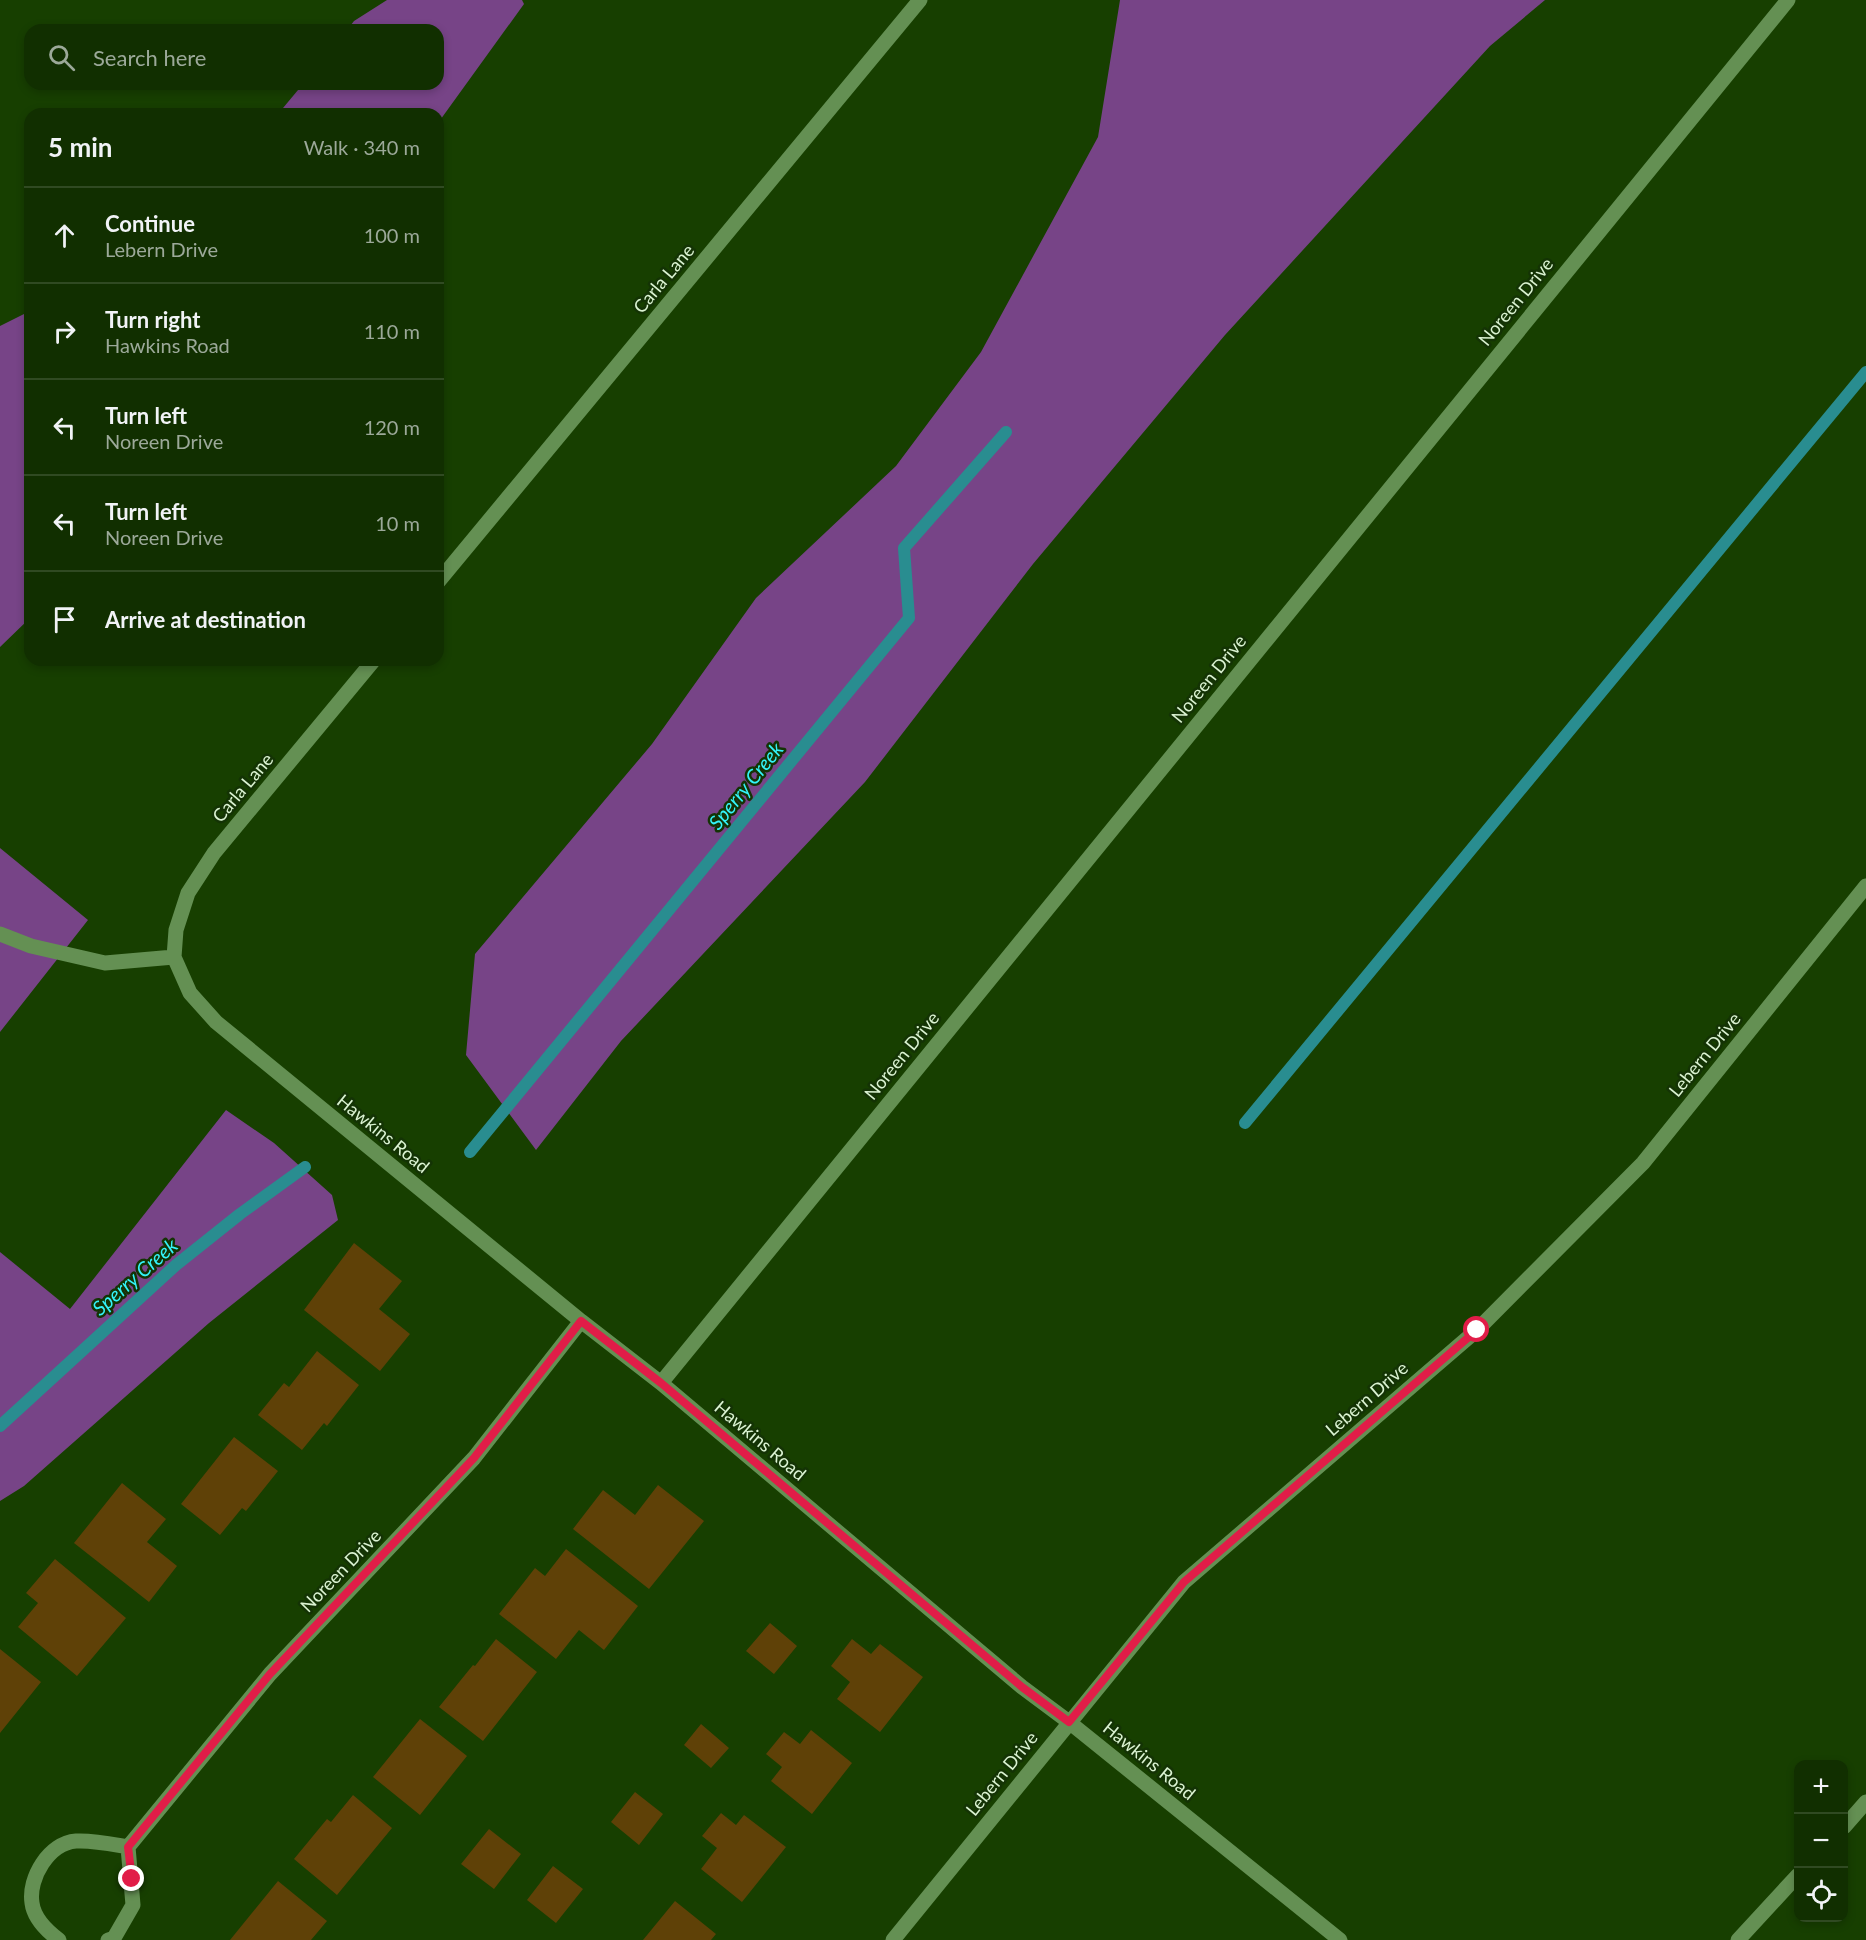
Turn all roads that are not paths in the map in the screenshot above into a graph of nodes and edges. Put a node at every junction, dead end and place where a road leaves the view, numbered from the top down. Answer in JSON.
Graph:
{"nodes":[{"id":1,"x":920,"y":0,"type":"edge"},
{"id":2,"x":1788,"y":0,"type":"edge"},
{"id":3,"x":444,"y":575,"type":"edge"},
{"id":4,"x":369,"y":666,"type":"edge"},
{"id":5,"x":1866,"y":886,"type":"edge"},
{"id":6,"x":0,"y":934,"type":"edge"},
{"id":7,"x":174,"y":957,"type":"junction"},
{"id":8,"x":581,"y":1321,"type":"junction"},
{"id":9,"x":661,"y":1383,"type":"junction"},
{"id":10,"x":1069,"y":1722,"type":"junction"},
{"id":11,"x":1866,"y":1802,"type":"edge"},
{"id":12,"x":1848,"y":1822,"type":"edge"},
{"id":13,"x":128,"y":1847,"type":"junction"},
{"id":14,"x":1794,"y":1879,"type":"edge"},
{"id":15,"x":59,"y":1940,"type":"edge"},
{"id":16,"x":108,"y":1940,"type":"edge"},
{"id":17,"x":893,"y":1940,"type":"edge"},
{"id":18,"x":1340,"y":1940,"type":"edge"},
{"id":19,"x":1738,"y":1940,"type":"edge"}],
"edges":[{"from":1,"to":3,"type":"street","name":"Carla Lane"},
{"from":2,"to":9,"type":"street","name":"Noreen Drive"},
{"from":4,"to":7,"type":"street","name":"Carla Lane"},
{"from":5,"to":10,"type":"street","name":"Lebern Drive"},
{"from":6,"to":7,"type":"street"},
{"from":7,"to":8,"type":"street","name":"Hawkins Road"},
{"from":8,"to":9,"type":"street","name":"Hawkins Road"},
{"from":8,"to":13,"type":"street","name":"Noreen Drive"},
{"from":9,"to":10,"type":"street","name":"Hawkins Road"},
{"from":10,"to":17,"type":"street","name":"Lebern Drive"},
{"from":10,"to":18,"type":"street","name":"Hawkins Road"},
{"from":11,"to":12,"type":"street"},
{"from":13,"to":15,"type":"street"},
{"from":13,"to":16,"type":"street"},
{"from":14,"to":19,"type":"street"}]}
